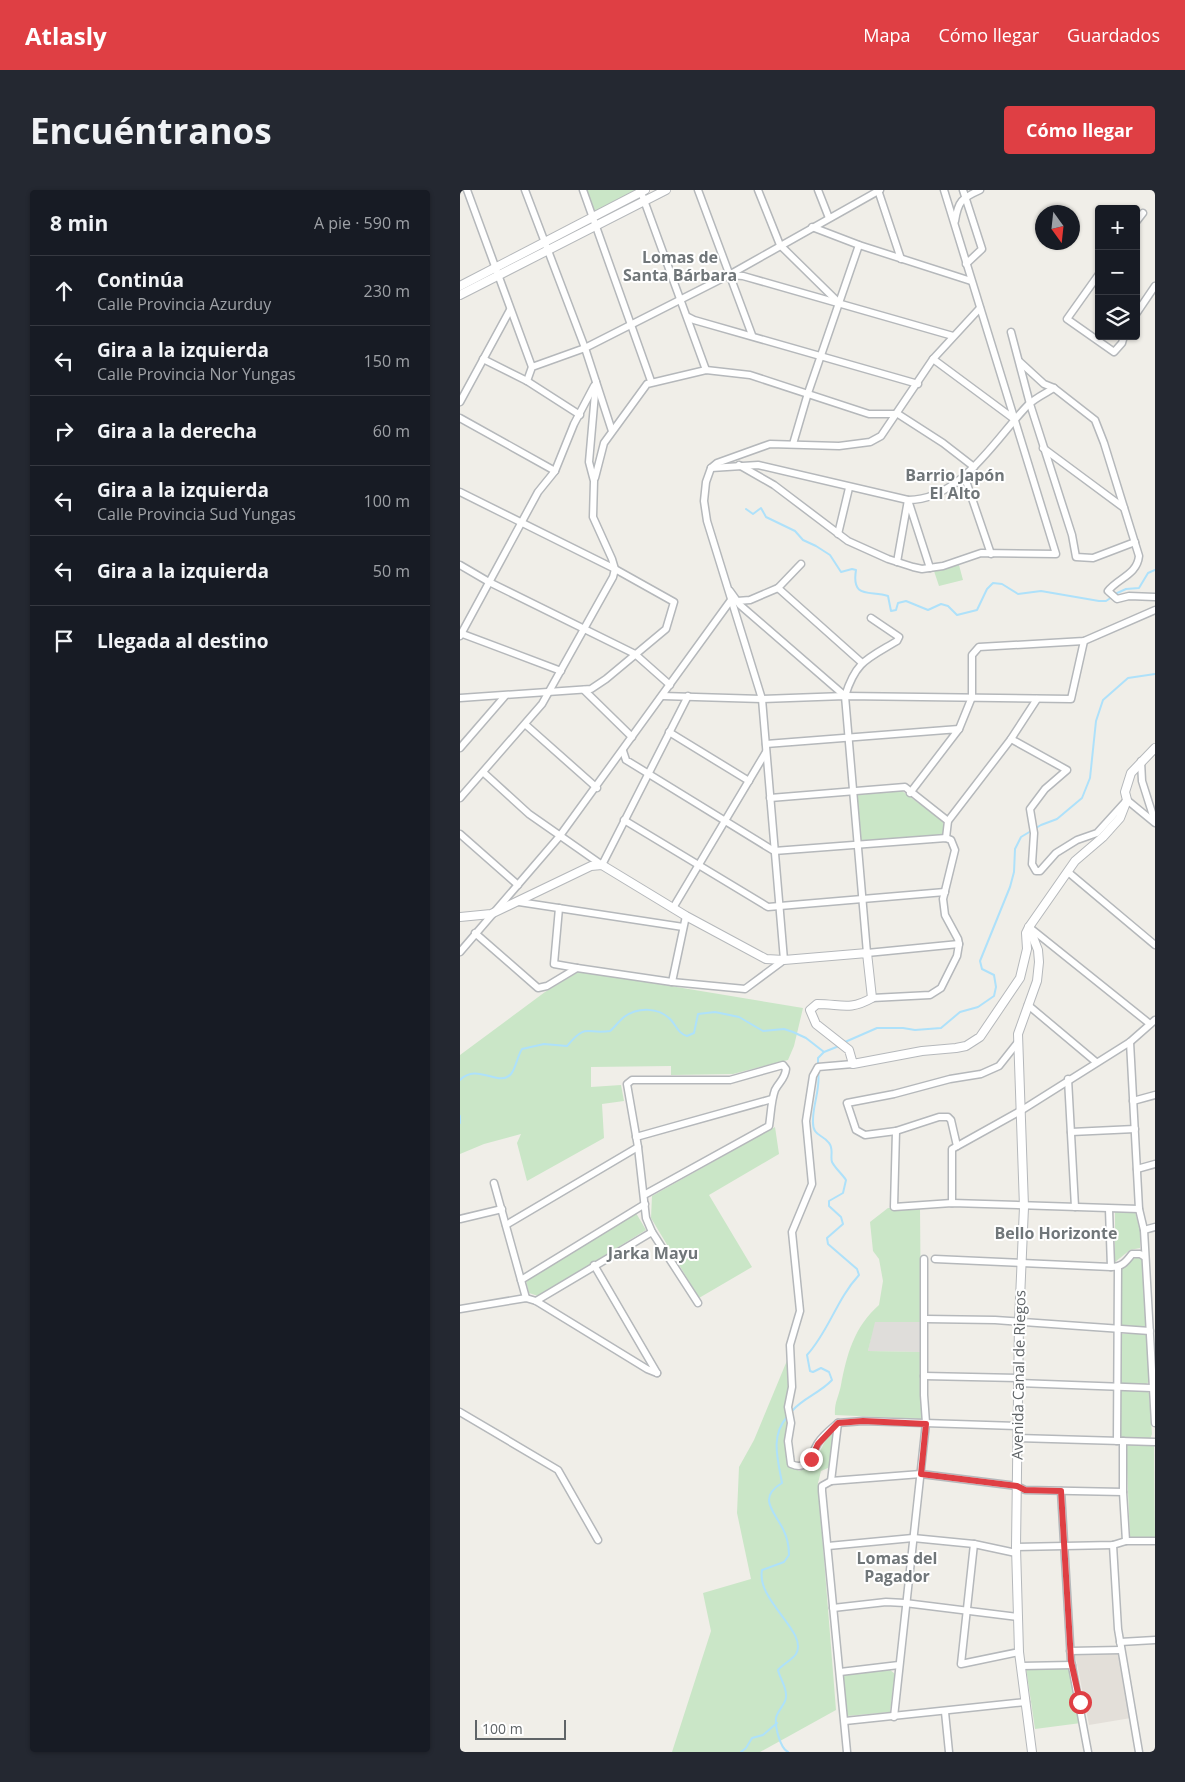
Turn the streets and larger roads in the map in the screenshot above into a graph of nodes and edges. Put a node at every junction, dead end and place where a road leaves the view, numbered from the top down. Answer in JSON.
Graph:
{"nodes":[{"id":1,"x":467,"y":190,"type":"edge"},
{"id":2,"x":524,"y":190,"type":"edge"},
{"id":3,"x":583,"y":190,"type":"edge"},
{"id":4,"x":666,"y":190,"type":"edge"},
{"id":5,"x":698,"y":190,"type":"edge"},
{"id":6,"x":758,"y":190,"type":"edge"},
{"id":7,"x":818,"y":190,"type":"edge"},
{"id":8,"x":879,"y":190,"type":"edge"},
{"id":9,"x":944,"y":190,"type":"edge"},
{"id":10,"x":980,"y":190,"type":"edge"},
{"id":11,"x":643,"y":191,"type":"edge"},
{"id":12,"x":964,"y":193,"type":"edge"},
{"id":13,"x":645,"y":200,"type":"junction"},
{"id":14,"x":1142,"y":213,"type":"dead end"},
{"id":15,"x":1140,"y":216,"type":"edge"},
{"id":16,"x":592,"y":217,"type":"junction"},
{"id":17,"x":828,"y":218,"type":"junction"},
{"id":18,"x":955,"y":224,"type":"junction"},
{"id":19,"x":596,"y":226,"type":"junction"},
{"id":20,"x":812,"y":227,"type":"junction"},
{"id":21,"x":544,"y":242,"type":"junction"},
{"id":22,"x":780,"y":245,"type":"junction"},
{"id":23,"x":858,"y":245,"type":"junction"},
{"id":24,"x":547,"y":250,"type":"junction"},
{"id":25,"x":901,"y":259,"type":"junction"},
{"id":26,"x":966,"y":264,"type":"junction"},
{"id":27,"x":496,"y":271,"type":"junction"},
{"id":28,"x":730,"y":275,"type":"junction"},
{"id":29,"x":1095,"y":279,"type":"edge"},
{"id":30,"x":971,"y":281,"type":"junction"},
{"id":31,"x":460,"y":286,"type":"edge"},
{"id":32,"x":1155,"y":286,"type":"edge"},
{"id":33,"x":460,"y":295,"type":"edge"},
{"id":34,"x":681,"y":298,"type":"junction"},
{"id":35,"x":839,"y":303,"type":"junction"},
{"id":36,"x":980,"y":308,"type":"junction"},
{"id":37,"x":1140,"y":308,"type":"edge"},
{"id":38,"x":510,"y":310,"type":"junction"},
{"id":39,"x":688,"y":317,"type":"junction"},
{"id":40,"x":631,"y":324,"type":"junction"},
{"id":41,"x":1012,"y":332,"type":"dead end"},
{"id":42,"x":752,"y":335,"type":"junction"},
{"id":43,"x":953,"y":336,"type":"junction"},
{"id":44,"x":1095,"y":339,"type":"edge"},
{"id":45,"x":1097,"y":340,"type":"edge"},
{"id":46,"x":1123,"y":340,"type":"edge"},
{"id":47,"x":585,"y":348,"type":"junction"},
{"id":48,"x":821,"y":356,"type":"junction"},
{"id":49,"x":483,"y":358,"type":"junction"},
{"id":50,"x":933,"y":359,"type":"junction"},
{"id":51,"x":1020,"y":362,"type":"junction"},
{"id":52,"x":532,"y":367,"type":"junction"},
{"id":53,"x":706,"y":370,"type":"junction"},
{"id":54,"x":651,"y":381,"type":"junction"},
{"id":55,"x":526,"y":382,"type":"junction"},
{"id":56,"x":596,"y":382,"type":"junction"},
{"id":57,"x":918,"y":384,"type":"junction"},
{"id":58,"x":1054,"y":388,"type":"junction"},
{"id":59,"x":808,"y":393,"type":"junction"},
{"id":60,"x":460,"y":402,"type":"edge"},
{"id":61,"x":1030,"y":404,"type":"junction"},
{"id":62,"x":898,"y":414,"type":"junction"},
{"id":63,"x":580,"y":415,"type":"junction"},
{"id":64,"x":460,"y":418,"type":"edge"},
{"id":65,"x":1015,"y":421,"type":"junction"},
{"id":66,"x":612,"y":431,"type":"junction"},
{"id":67,"x":794,"y":444,"type":"junction"},
{"id":68,"x":1043,"y":448,"type":"junction"},
{"id":69,"x":738,"y":465,"type":"junction"},
{"id":70,"x":589,"y":466,"type":"junction"},
{"id":71,"x":597,"y":466,"type":"junction"},
{"id":72,"x":974,"y":467,"type":"junction"},
{"id":73,"x":712,"y":468,"type":"junction"},
{"id":74,"x":555,"y":471,"type":"junction"},
{"id":75,"x":964,"y":475,"type":"junction"},
{"id":76,"x":594,"y":481,"type":"junction"},
{"id":77,"x":849,"y":488,"type":"junction"},
{"id":78,"x":460,"y":492,"type":"edge"},
{"id":79,"x":908,"y":500,"type":"junction"},
{"id":80,"x":1124,"y":508,"type":"junction"},
{"id":81,"x":521,"y":523,"type":"junction"},
{"id":82,"x":838,"y":534,"type":"junction"},
{"id":83,"x":1135,"y":542,"type":"junction"},
{"id":84,"x":991,"y":554,"type":"junction"},
{"id":85,"x":897,"y":562,"type":"junction"},
{"id":86,"x":801,"y":564,"type":"dead end"},
{"id":87,"x":460,"y":565,"type":"edge"},
{"id":88,"x":930,"y":568,"type":"junction"},
{"id":89,"x":614,"y":569,"type":"junction"},
{"id":90,"x":489,"y":582,"type":"junction"},
{"id":91,"x":778,"y":588,"type":"junction"},
{"id":92,"x":1155,"y":597,"type":"edge"},
{"id":93,"x":734,"y":600,"type":"junction"},
{"id":94,"x":1155,"y":610,"type":"edge"},
{"id":95,"x":871,"y":618,"type":"dead end"},
{"id":96,"x":585,"y":627,"type":"junction"},
{"id":97,"x":460,"y":634,"type":"edge"},
{"id":98,"x":1084,"y":641,"type":"junction"},
{"id":99,"x":635,"y":654,"type":"junction"},
{"id":100,"x":861,"y":662,"type":"junction"},
{"id":101,"x":561,"y":672,"type":"junction"},
{"id":102,"x":670,"y":685,"type":"junction"},
{"id":103,"x":584,"y":690,"type":"junction"},
{"id":104,"x":548,"y":693,"type":"junction"},
{"id":105,"x":505,"y":696,"type":"junction"},
{"id":106,"x":662,"y":696,"type":"junction"},
{"id":107,"x":688,"y":696,"type":"junction"},
{"id":108,"x":845,"y":696,"type":"junction"},
{"id":109,"x":972,"y":697,"type":"junction"},
{"id":110,"x":460,"y":698,"type":"edge"},
{"id":111,"x":762,"y":699,"type":"junction"},
{"id":112,"x":1037,"y":699,"type":"junction"},
{"id":113,"x":526,"y":725,"type":"junction"},
{"id":114,"x":958,"y":728,"type":"junction"},
{"id":115,"x":669,"y":732,"type":"junction"},
{"id":116,"x":632,"y":737,"type":"junction"},
{"id":117,"x":849,"y":738,"type":"junction"},
{"id":118,"x":1011,"y":738,"type":"junction"},
{"id":119,"x":766,"y":744,"type":"junction"},
{"id":120,"x":460,"y":748,"type":"edge"},
{"id":121,"x":1155,"y":748,"type":"edge"},
{"id":122,"x":623,"y":751,"type":"junction"},
{"id":123,"x":766,"y":752,"type":"junction"},
{"id":124,"x":1141,"y":761,"type":"junction"},
{"id":125,"x":484,"y":773,"type":"junction"},
{"id":126,"x":648,"y":775,"type":"junction"},
{"id":127,"x":749,"y":781,"type":"junction"},
{"id":128,"x":597,"y":788,"type":"junction"},
{"id":129,"x":852,"y":792,"type":"junction"},
{"id":130,"x":910,"y":793,"type":"junction"},
{"id":131,"x":460,"y":798,"type":"edge"},
{"id":132,"x":770,"y":798,"type":"junction"},
{"id":133,"x":1127,"y":800,"type":"junction"},
{"id":134,"x":624,"y":820,"type":"junction"},
{"id":135,"x":948,"y":821,"type":"junction"},
{"id":136,"x":725,"y":822,"type":"junction"},
{"id":137,"x":1155,"y":822,"type":"edge"},
{"id":138,"x":460,"y":834,"type":"edge"},
{"id":139,"x":560,"y":837,"type":"junction"},
{"id":140,"x":946,"y":838,"type":"junction"},
{"id":141,"x":856,"y":845,"type":"junction"},
{"id":142,"x":774,"y":851,"type":"junction"},
{"id":143,"x":602,"y":865,"type":"junction"},
{"id":144,"x":699,"y":866,"type":"junction"},
{"id":145,"x":1068,"y":872,"type":"junction"},
{"id":146,"x":518,"y":885,"type":"junction"},
{"id":147,"x":945,"y":892,"type":"junction"},
{"id":148,"x":862,"y":899,"type":"junction"},
{"id":149,"x":519,"y":902,"type":"junction"},
{"id":150,"x":778,"y":906,"type":"junction"},
{"id":151,"x":559,"y":908,"type":"junction"},
{"id":152,"x":673,"y":908,"type":"junction"},
{"id":153,"x":492,"y":914,"type":"junction"},
{"id":154,"x":686,"y":916,"type":"junction"},
{"id":155,"x":460,"y":917,"type":"edge"},
{"id":156,"x":1028,"y":926,"type":"junction"},
{"id":157,"x":683,"y":927,"type":"junction"},
{"id":158,"x":475,"y":933,"type":"junction"},
{"id":159,"x":958,"y":944,"type":"junction"},
{"id":160,"x":1155,"y":945,"type":"edge"},
{"id":161,"x":460,"y":952,"type":"edge"},
{"id":162,"x":867,"y":954,"type":"junction"},
{"id":163,"x":784,"y":960,"type":"junction"},
{"id":164,"x":577,"y":968,"type":"junction"},
{"id":165,"x":672,"y":982,"type":"junction"},
{"id":166,"x":872,"y":998,"type":"junction"},
{"id":167,"x":1028,"y":1005,"type":"junction"},
{"id":168,"x":1153,"y":1022,"type":"edge"},
{"id":169,"x":1018,"y":1042,"type":"junction"},
{"id":170,"x":1130,"y":1042,"type":"junction"},
{"id":171,"x":1096,"y":1062,"type":"junction"},
{"id":172,"x":853,"y":1064,"type":"junction"},
{"id":173,"x":1068,"y":1079,"type":"junction"},
{"id":174,"x":1155,"y":1095,"type":"edge"},
{"id":175,"x":772,"y":1100,"type":"junction"},
{"id":176,"x":1133,"y":1101,"type":"junction"},
{"id":177,"x":1022,"y":1110,"type":"junction"},
{"id":178,"x":1134,"y":1129,"type":"junction"},
{"id":179,"x":896,"y":1131,"type":"junction"},
{"id":180,"x":1071,"y":1132,"type":"junction"},
{"id":181,"x":636,"y":1137,"type":"junction"},
{"id":182,"x":957,"y":1146,"type":"junction"},
{"id":183,"x":638,"y":1147,"type":"junction"},
{"id":184,"x":1155,"y":1164,"type":"edge"},
{"id":185,"x":1137,"y":1169,"type":"junction"},
{"id":186,"x":494,"y":1183,"type":"dead end"},
{"id":187,"x":644,"y":1196,"type":"junction"},
{"id":188,"x":952,"y":1203,"type":"junction"},
{"id":189,"x":645,"y":1204,"type":"junction"},
{"id":190,"x":1024,"y":1207,"type":"junction"},
{"id":191,"x":1075,"y":1207,"type":"junction"},
{"id":192,"x":502,"y":1209,"type":"junction"},
{"id":193,"x":1109,"y":1209,"type":"junction"},
{"id":194,"x":1139,"y":1209,"type":"junction"},
{"id":195,"x":460,"y":1219,"type":"edge"},
{"id":196,"x":506,"y":1225,"type":"junction"},
{"id":197,"x":1155,"y":1227,"type":"edge"},
{"id":198,"x":1144,"y":1230,"type":"junction"},
{"id":199,"x":652,"y":1232,"type":"junction"},
{"id":200,"x":1145,"y":1257,"type":"junction"},
{"id":201,"x":924,"y":1259,"type":"dead end"},
{"id":202,"x":935,"y":1259,"type":"dead end"},
{"id":203,"x":1022,"y":1263,"type":"junction"},
{"id":204,"x":594,"y":1265,"type":"junction"},
{"id":205,"x":1114,"y":1267,"type":"junction"},
{"id":206,"x":521,"y":1280,"type":"junction"},
{"id":207,"x":1151,"y":1285,"type":"edge"},
{"id":208,"x":526,"y":1298,"type":"junction"},
{"id":209,"x":536,"y":1301,"type":"junction"},
{"id":210,"x":698,"y":1303,"type":"dead end"},
{"id":211,"x":460,"y":1309,"type":"edge"},
{"id":212,"x":926,"y":1319,"type":"junction"},
{"id":213,"x":1019,"y":1322,"type":"junction"},
{"id":214,"x":1118,"y":1330,"type":"junction"},
{"id":215,"x":1150,"y":1331,"type":"junction"},
{"id":216,"x":1153,"y":1345,"type":"edge"},
{"id":217,"x":924,"y":1376,"type":"junction"},
{"id":218,"x":1018,"y":1380,"type":"junction"},
{"id":219,"x":1118,"y":1387,"type":"junction"},
{"id":220,"x":1152,"y":1388,"type":"junction"},
{"id":221,"x":1154,"y":1400,"type":"edge"},
{"id":222,"x":460,"y":1412,"type":"edge"},
{"id":223,"x":838,"y":1423,"type":"junction"},
{"id":224,"x":1155,"y":1423,"type":"edge"},
{"id":225,"x":926,"y":1424,"type":"junction"},
{"id":226,"x":1017,"y":1426,"type":"junction"},
{"id":227,"x":1017,"y":1438,"type":"junction"},
{"id":228,"x":1120,"y":1441,"type":"junction"},
{"id":229,"x":1155,"y":1442,"type":"edge"},
{"id":230,"x":921,"y":1474,"type":"junction"},
{"id":231,"x":831,"y":1480,"type":"junction"},
{"id":232,"x":1017,"y":1486,"type":"junction"},
{"id":233,"x":1061,"y":1491,"type":"junction"},
{"id":234,"x":1123,"y":1492,"type":"junction"},
{"id":235,"x":913,"y":1538,"type":"junction"},
{"id":236,"x":598,"y":1540,"type":"dead end"},
{"id":237,"x":1155,"y":1540,"type":"edge"},
{"id":238,"x":1126,"y":1541,"type":"junction"},
{"id":239,"x":974,"y":1544,"type":"junction"},
{"id":240,"x":1113,"y":1545,"type":"junction"},
{"id":241,"x":828,"y":1546,"type":"junction"},
{"id":242,"x":1064,"y":1546,"type":"junction"},
{"id":243,"x":1016,"y":1550,"type":"junction"},
{"id":244,"x":905,"y":1603,"type":"junction"},
{"id":245,"x":833,"y":1608,"type":"junction"},
{"id":246,"x":966,"y":1610,"type":"junction"},
{"id":247,"x":1018,"y":1617,"type":"junction"},
{"id":248,"x":1155,"y":1640,"type":"edge"},
{"id":249,"x":1120,"y":1642,"type":"junction"},
{"id":250,"x":1122,"y":1650,"type":"junction"},
{"id":251,"x":1070,"y":1651,"type":"junction"},
{"id":252,"x":1019,"y":1652,"type":"junction"},
{"id":253,"x":899,"y":1665,"type":"junction"},
{"id":254,"x":1072,"y":1665,"type":"junction"},
{"id":255,"x":1021,"y":1666,"type":"junction"},
{"id":256,"x":840,"y":1672,"type":"junction"},
{"id":257,"x":1026,"y":1702,"type":"junction"},
{"id":258,"x":945,"y":1712,"type":"junction"},
{"id":259,"x":894,"y":1717,"type":"junction"},
{"id":260,"x":845,"y":1721,"type":"junction"},
{"id":261,"x":847,"y":1752,"type":"edge"},
{"id":262,"x":949,"y":1752,"type":"edge"},
{"id":263,"x":1032,"y":1752,"type":"edge"},
{"id":264,"x":1088,"y":1752,"type":"edge"},
{"id":265,"x":1139,"y":1752,"type":"edge"}],
"edges":[{"from":1,"to":27,"type":"street"},
{"from":2,"to":21,"type":"street"},
{"from":3,"to":16,"type":"street"},
{"from":4,"to":13,"type":"street"},
{"from":5,"to":28,"type":"street"},
{"from":6,"to":22,"type":"street"},
{"from":7,"to":17,"type":"street"},
{"from":8,"to":17,"type":"street"},
{"from":8,"to":25,"type":"street"},
{"from":9,"to":18,"type":"street"},
{"from":10,"to":12,"type":"street"},
{"from":11,"to":13,"type":"street"},
{"from":11,"to":16,"type":"street"},
{"from":12,"to":18,"type":"street"},
{"from":12,"to":26,"type":"street"},
{"from":13,"to":19,"type":"street"},
{"from":13,"to":34,"type":"street"},
{"from":14,"to":15,"type":"street"},
{"from":16,"to":19,"type":"street"},
{"from":16,"to":21,"type":"street"},
{"from":17,"to":20,"type":"street"},
{"from":18,"to":26,"type":"street"},
{"from":19,"to":24,"type":"street"},
{"from":19,"to":40,"type":"street"},
{"from":20,"to":22,"type":"street"},
{"from":20,"to":23,"type":"street"},
{"from":21,"to":24,"type":"street"},
{"from":21,"to":27,"type":"street"},
{"from":22,"to":28,"type":"street"},
{"from":22,"to":35,"type":"street"},
{"from":23,"to":25,"type":"street"},
{"from":23,"to":35,"type":"street"},
{"from":24,"to":27,"type":"street"},
{"from":24,"to":47,"type":"street"},
{"from":25,"to":30,"type":"street"},
{"from":26,"to":30,"type":"street"},
{"from":27,"to":31,"type":"street"},
{"from":27,"to":33,"type":"street"},
{"from":27,"to":38,"type":"street"},
{"from":28,"to":34,"type":"street"},
{"from":28,"to":35,"type":"street"},
{"from":28,"to":42,"type":"street"},
{"from":29,"to":44,"type":"street"},
{"from":30,"to":36,"type":"street"},
{"from":32,"to":37,"type":"street"},
{"from":34,"to":39,"type":"street"},
{"from":34,"to":40,"type":"street"},
{"from":35,"to":43,"type":"street"},
{"from":35,"to":48,"type":"street"},
{"from":36,"to":43,"type":"street"},
{"from":36,"to":65,"type":"street"},
{"from":38,"to":49,"type":"street"},
{"from":38,"to":52,"type":"street"},
{"from":39,"to":42,"type":"street"},
{"from":39,"to":53,"type":"street"},
{"from":40,"to":47,"type":"street"},
{"from":40,"to":54,"type":"street"},
{"from":41,"to":51,"type":"street"},
{"from":42,"to":48,"type":"street"},
{"from":43,"to":50,"type":"street"},
{"from":45,"to":46,"type":"street"},
{"from":47,"to":52,"type":"street"},
{"from":47,"to":56,"type":"street"},
{"from":48,"to":57,"type":"street"},
{"from":48,"to":59,"type":"street"},
{"from":49,"to":55,"type":"street"},
{"from":49,"to":60,"type":"street"},
{"from":50,"to":57,"type":"street"},
{"from":50,"to":65,"type":"street"},
{"from":51,"to":58,"type":"street"},
{"from":51,"to":61,"type":"street"},
{"from":52,"to":55,"type":"street"},
{"from":53,"to":54,"type":"street"},
{"from":53,"to":59,"type":"street"},
{"from":54,"to":66,"type":"street"},
{"from":55,"to":63,"type":"street"},
{"from":56,"to":63,"type":"street"},
{"from":56,"to":66,"type":"street"},
{"from":56,"to":70,"type":"street"},
{"from":57,"to":62,"type":"street"},
{"from":58,"to":61,"type":"street"},
{"from":58,"to":80,"type":"street"},
{"from":59,"to":62,"type":"street"},
{"from":59,"to":67,"type":"street"},
{"from":61,"to":65,"type":"street"},
{"from":61,"to":68,"type":"street"},
{"from":62,"to":67,"type":"street"},
{"from":62,"to":72,"type":"street"},
{"from":63,"to":74,"type":"street"},
{"from":64,"to":74,"type":"street"},
{"from":65,"to":72,"type":"street"},
{"from":65,"to":84,"type":"street"},
{"from":66,"to":71,"type":"street"},
{"from":67,"to":73,"type":"street"},
{"from":68,"to":80,"type":"street"},
{"from":68,"to":83,"type":"street"},
{"from":69,"to":73,"type":"street"},
{"from":69,"to":77,"type":"street"},
{"from":69,"to":82,"type":"street"},
{"from":70,"to":71,"type":"street"},
{"from":70,"to":76,"type":"street"},
{"from":71,"to":76,"type":"street"},
{"from":72,"to":75,"type":"street"},
{"from":73,"to":93,"type":"street"},
{"from":74,"to":81,"type":"street"},
{"from":75,"to":79,"type":"street"},
{"from":75,"to":84,"type":"street"},
{"from":76,"to":89,"type":"street"},
{"from":77,"to":79,"type":"street"},
{"from":77,"to":82,"type":"street"},
{"from":78,"to":81,"type":"street"},
{"from":79,"to":85,"type":"street"},
{"from":79,"to":88,"type":"street"},
{"from":80,"to":83,"type":"street"},
{"from":81,"to":89,"type":"street"},
{"from":81,"to":90,"type":"street"},
{"from":82,"to":85,"type":"street"},
{"from":83,"to":92,"type":"street"},
{"from":84,"to":88,"type":"street"},
{"from":85,"to":88,"type":"street"},
{"from":86,"to":91,"type":"street"},
{"from":87,"to":90,"type":"street"},
{"from":89,"to":96,"type":"street"},
{"from":89,"to":99,"type":"street"},
{"from":90,"to":96,"type":"street"},
{"from":90,"to":97,"type":"street"},
{"from":91,"to":93,"type":"street"},
{"from":91,"to":100,"type":"street"},
{"from":93,"to":102,"type":"street"},
{"from":93,"to":108,"type":"street"},
{"from":93,"to":111,"type":"street"},
{"from":94,"to":98,"type":"street"},
{"from":95,"to":100,"type":"street"},
{"from":96,"to":99,"type":"street"},
{"from":96,"to":101,"type":"street"},
{"from":97,"to":101,"type":"street"},
{"from":98,"to":109,"type":"street"},
{"from":98,"to":112,"type":"street"},
{"from":99,"to":102,"type":"street"},
{"from":99,"to":103,"type":"street"},
{"from":100,"to":108,"type":"street"},
{"from":101,"to":104,"type":"street"},
{"from":102,"to":106,"type":"street"},
{"from":103,"to":104,"type":"street"},
{"from":103,"to":116,"type":"street"},
{"from":104,"to":105,"type":"street"},
{"from":104,"to":113,"type":"street"},
{"from":105,"to":110,"type":"street"},
{"from":105,"to":120,"type":"street"},
{"from":106,"to":107,"type":"street"},
{"from":106,"to":116,"type":"street"},
{"from":107,"to":111,"type":"street"},
{"from":107,"to":115,"type":"street"},
{"from":108,"to":109,"type":"street"},
{"from":108,"to":111,"type":"street"},
{"from":108,"to":117,"type":"street"},
{"from":109,"to":112,"type":"street"},
{"from":109,"to":114,"type":"street"},
{"from":111,"to":119,"type":"street"},
{"from":112,"to":118,"type":"street"},
{"from":113,"to":125,"type":"street"},
{"from":113,"to":128,"type":"street"},
{"from":114,"to":117,"type":"street"},
{"from":114,"to":130,"type":"street"},
{"from":115,"to":126,"type":"street"},
{"from":115,"to":127,"type":"street"},
{"from":116,"to":122,"type":"street"},
{"from":117,"to":119,"type":"street"},
{"from":117,"to":129,"type":"street"},
{"from":118,"to":133,"type":"street"},
{"from":118,"to":135,"type":"street"},
{"from":119,"to":123,"type":"street"},
{"from":121,"to":124,"type":"street"},
{"from":122,"to":126,"type":"street"},
{"from":122,"to":128,"type":"street"},
{"from":123,"to":127,"type":"street"},
{"from":123,"to":132,"type":"street"},
{"from":124,"to":133,"type":"street"},
{"from":124,"to":137,"type":"street"},
{"from":125,"to":131,"type":"street"},
{"from":125,"to":139,"type":"street"},
{"from":126,"to":134,"type":"street"},
{"from":126,"to":136,"type":"street"},
{"from":127,"to":136,"type":"street"},
{"from":128,"to":139,"type":"street"},
{"from":129,"to":130,"type":"street"},
{"from":129,"to":132,"type":"street"},
{"from":129,"to":141,"type":"street"},
{"from":130,"to":135,"type":"street"},
{"from":132,"to":142,"type":"street"},
{"from":133,"to":137,"type":"street"},
{"from":133,"to":145,"type":"street"},
{"from":134,"to":143,"type":"street"},
{"from":134,"to":144,"type":"street"},
{"from":135,"to":140,"type":"street"},
{"from":136,"to":142,"type":"street"},
{"from":136,"to":144,"type":"street"},
{"from":138,"to":146,"type":"street"},
{"from":139,"to":143,"type":"street"},
{"from":139,"to":146,"type":"street"},
{"from":140,"to":141,"type":"street"},
{"from":140,"to":147,"type":"street"},
{"from":141,"to":142,"type":"street"},
{"from":141,"to":148,"type":"street"},
{"from":142,"to":150,"type":"street"},
{"from":143,"to":149,"type":"street"},
{"from":143,"to":152,"type":"street"},
{"from":144,"to":150,"type":"street"},
{"from":144,"to":152,"type":"street"},
{"from":145,"to":156,"type":"street"},
{"from":145,"to":160,"type":"street"},
{"from":146,"to":153,"type":"street"},
{"from":147,"to":148,"type":"street"},
{"from":147,"to":159,"type":"street"},
{"from":148,"to":150,"type":"street"},
{"from":148,"to":162,"type":"street"},
{"from":149,"to":151,"type":"street"},
{"from":149,"to":153,"type":"street"},
{"from":150,"to":163,"type":"street"},
{"from":151,"to":157,"type":"street"},
{"from":151,"to":164,"type":"street"},
{"from":152,"to":154,"type":"street"},
{"from":153,"to":155,"type":"street"},
{"from":153,"to":158,"type":"street"},
{"from":154,"to":157,"type":"street"},
{"from":154,"to":163,"type":"street"},
{"from":156,"to":167,"type":"street","name":"Avenida Canal de Riegos"},
{"from":156,"to":168,"type":"street"},
{"from":156,"to":172,"type":"street"},
{"from":157,"to":165,"type":"street"},
{"from":158,"to":161,"type":"street"},
{"from":158,"to":164,"type":"street"},
{"from":159,"to":162,"type":"street"},
{"from":159,"to":166,"type":"street"},
{"from":162,"to":163,"type":"street"},
{"from":162,"to":166,"type":"street"},
{"from":163,"to":165,"type":"street"},
{"from":164,"to":165,"type":"street"},
{"from":166,"to":172,"type":"street"},
{"from":167,"to":169,"type":"street","name":"Avenida Canal de Riegos"},
{"from":167,"to":171,"type":"street"},
{"from":168,"to":170,"type":"street"},
{"from":169,"to":177,"type":"street","name":"Avenida Canal de Riegos"},
{"from":169,"to":179,"type":"street"},
{"from":170,"to":171,"type":"street"},
{"from":170,"to":176,"type":"street"},
{"from":171,"to":173,"type":"street"},
{"from":172,"to":223,"type":"street"},
{"from":173,"to":177,"type":"street"},
{"from":173,"to":180,"type":"street"},
{"from":174,"to":176,"type":"street"},
{"from":175,"to":181,"type":"street"},
{"from":175,"to":181,"type":"street"},
{"from":175,"to":187,"type":"street"},
{"from":176,"to":178,"type":"street"},
{"from":177,"to":182,"type":"street"},
{"from":177,"to":190,"type":"street","name":"Avenida Canal de Riegos"},
{"from":178,"to":180,"type":"street"},
{"from":178,"to":185,"type":"street"},
{"from":179,"to":182,"type":"street"},
{"from":179,"to":188,"type":"street"},
{"from":180,"to":191,"type":"street"},
{"from":181,"to":183,"type":"street"},
{"from":182,"to":188,"type":"street"},
{"from":183,"to":187,"type":"street"},
{"from":183,"to":196,"type":"street"},
{"from":184,"to":185,"type":"street"},
{"from":185,"to":194,"type":"street"},
{"from":186,"to":192,"type":"street"},
{"from":187,"to":189,"type":"street"},
{"from":188,"to":190,"type":"street"},
{"from":189,"to":199,"type":"street"},
{"from":189,"to":206,"type":"street"},
{"from":190,"to":191,"type":"street"},
{"from":190,"to":203,"type":"street","name":"Avenida Canal de Riegos"},
{"from":191,"to":193,"type":"street"},
{"from":192,"to":195,"type":"street"},
{"from":192,"to":196,"type":"street"},
{"from":193,"to":194,"type":"street"},
{"from":193,"to":205,"type":"street"},
{"from":194,"to":198,"type":"street"},
{"from":196,"to":206,"type":"street"},
{"from":197,"to":198,"type":"street"},
{"from":198,"to":200,"type":"street"},
{"from":199,"to":204,"type":"street"},
{"from":199,"to":210,"type":"street"},
{"from":200,"to":205,"type":"street"},
{"from":200,"to":207,"type":"street"},
{"from":201,"to":212,"type":"street"},
{"from":202,"to":203,"type":"street"},
{"from":203,"to":205,"type":"street"},
{"from":203,"to":213,"type":"street","name":"Avenida Canal de Riegos"},
{"from":204,"to":209,"type":"street"},
{"from":204,"to":209,"type":"street"},
{"from":205,"to":214,"type":"street"},
{"from":206,"to":208,"type":"street"},
{"from":207,"to":215,"type":"street"},
{"from":208,"to":209,"type":"street"},
{"from":208,"to":211,"type":"street"},
{"from":212,"to":213,"type":"street"},
{"from":212,"to":217,"type":"street"},
{"from":213,"to":214,"type":"street"},
{"from":213,"to":218,"type":"street","name":"Avenida Canal de Riegos"},
{"from":214,"to":215,"type":"street"},
{"from":214,"to":219,"type":"street"},
{"from":215,"to":216,"type":"street"},
{"from":216,"to":220,"type":"street"},
{"from":217,"to":218,"type":"street"},
{"from":217,"to":225,"type":"street"},
{"from":218,"to":219,"type":"street"},
{"from":218,"to":226,"type":"street","name":"Avenida Canal de Riegos"},
{"from":219,"to":220,"type":"street"},
{"from":219,"to":228,"type":"street"},
{"from":220,"to":221,"type":"street"},
{"from":221,"to":224,"type":"street"},
{"from":222,"to":236,"type":"street"},
{"from":223,"to":225,"type":"street"},
{"from":223,"to":231,"type":"street"},
{"from":225,"to":226,"type":"street"},
{"from":225,"to":230,"type":"street"},
{"from":226,"to":227,"type":"street","name":"Avenida Canal de Riegos"},
{"from":227,"to":228,"type":"street"},
{"from":227,"to":232,"type":"street","name":"Avenida Canal de Riegos"},
{"from":228,"to":229,"type":"street"},
{"from":228,"to":234,"type":"street"},
{"from":230,"to":231,"type":"street"},
{"from":230,"to":232,"type":"street"},
{"from":230,"to":235,"type":"street"},
{"from":231,"to":241,"type":"street"},
{"from":232,"to":233,"type":"street"},
{"from":232,"to":243,"type":"street","name":"Avenida Canal de Riegos"},
{"from":233,"to":234,"type":"street"},
{"from":233,"to":242,"type":"street"},
{"from":234,"to":238,"type":"street"},
{"from":235,"to":239,"type":"street"},
{"from":235,"to":241,"type":"street"},
{"from":235,"to":244,"type":"street"},
{"from":237,"to":238,"type":"street"},
{"from":238,"to":240,"type":"street"},
{"from":239,"to":243,"type":"street"},
{"from":239,"to":246,"type":"street"},
{"from":240,"to":242,"type":"street"},
{"from":240,"to":249,"type":"street"},
{"from":241,"to":245,"type":"street"},
{"from":242,"to":243,"type":"street"},
{"from":242,"to":251,"type":"street"},
{"from":243,"to":247,"type":"street","name":"Avenida Canal de Riegos"},
{"from":244,"to":245,"type":"street"},
{"from":244,"to":246,"type":"street"},
{"from":244,"to":253,"type":"street"},
{"from":245,"to":256,"type":"street"},
{"from":246,"to":247,"type":"street"},
{"from":246,"to":252,"type":"street"},
{"from":247,"to":252,"type":"street","name":"Avenida Canal de Riegos"},
{"from":248,"to":249,"type":"street"},
{"from":249,"to":250,"type":"street"},
{"from":250,"to":251,"type":"street"},
{"from":250,"to":265,"type":"street"},
{"from":251,"to":254,"type":"street"},
{"from":252,"to":255,"type":"street","name":"Avenida Canal de Riegos"},
{"from":253,"to":256,"type":"street"},
{"from":253,"to":259,"type":"street"},
{"from":254,"to":255,"type":"street"},
{"from":254,"to":264,"type":"street"},
{"from":255,"to":257,"type":"street","name":"Avenida Canal de Riegos"},
{"from":256,"to":260,"type":"street"},
{"from":257,"to":258,"type":"street"},
{"from":257,"to":263,"type":"street","name":"Avenida Canal de Riegos"},
{"from":258,"to":259,"type":"street"},
{"from":258,"to":262,"type":"street"},
{"from":259,"to":260,"type":"street"},
{"from":260,"to":261,"type":"street"}]}
